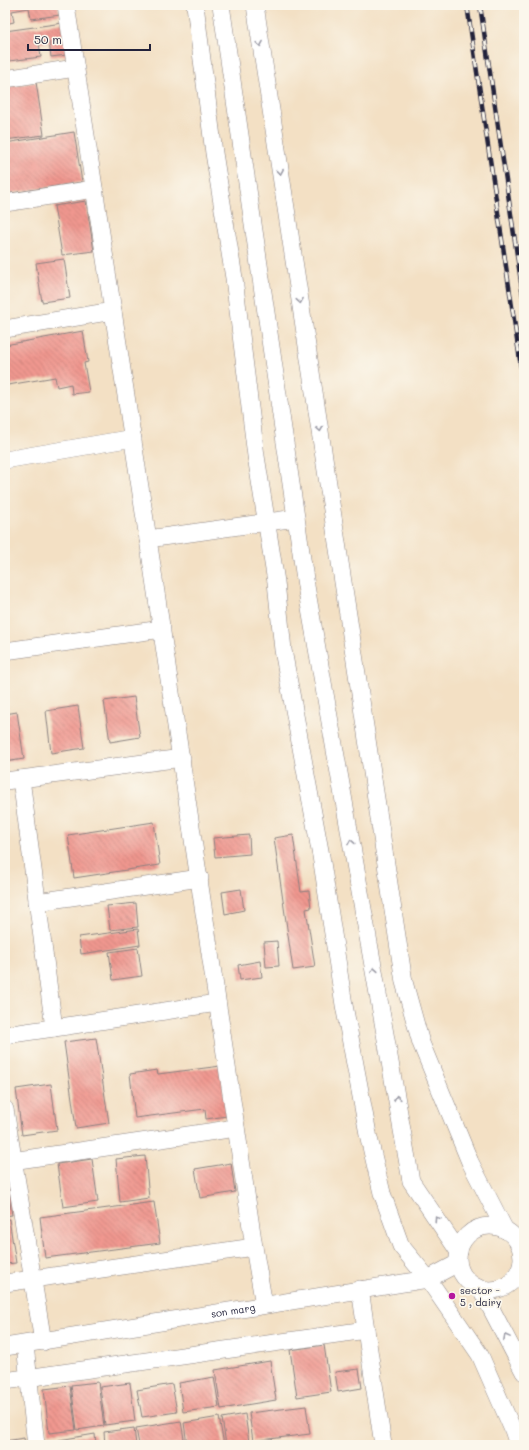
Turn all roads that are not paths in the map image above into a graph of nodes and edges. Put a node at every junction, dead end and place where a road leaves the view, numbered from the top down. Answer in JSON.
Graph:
{"nodes":[{"id":1,"x":66,"y":5,"type":"edge"},
{"id":2,"x":195,"y":5,"type":"edge"},
{"id":3,"x":221,"y":5,"type":"edge"},
{"id":4,"x":255,"y":5,"type":"edge"},
{"id":5,"x":75,"y":68,"type":"junction"},
{"id":6,"x":5,"y":79,"type":"edge"},
{"id":7,"x":94,"y":189,"type":"junction"},
{"id":8,"x":5,"y":203,"type":"edge"},
{"id":9,"x":113,"y":311,"type":"junction"},
{"id":10,"x":5,"y":329,"type":"edge"},
{"id":11,"x":133,"y":438,"type":"junction"},
{"id":12,"x":5,"y":460,"type":"edge"},
{"id":13,"x":296,"y":518,"type":"junction"},
{"id":14,"x":266,"y":523,"type":"junction"},
{"id":15,"x":148,"y":539,"type":"junction"},
{"id":16,"x":162,"y":629,"type":"junction"},
{"id":17,"x":5,"y":651,"type":"edge"},
{"id":18,"x":182,"y":758,"type":"junction"},
{"id":19,"x":13,"y":780,"type":"edge"},
{"id":20,"x":200,"y":878,"type":"junction"},
{"id":21,"x":37,"y":902,"type":"junction"},
{"id":22,"x":217,"y":1003,"type":"junction"},
{"id":23,"x":54,"y":1028,"type":"junction"},
{"id":24,"x":5,"y":1035,"type":"edge"},
{"id":25,"x":5,"y":1109,"type":"edge"},
{"id":26,"x":236,"y":1128,"type":"junction"},
{"id":27,"x":9,"y":1161,"type":"edge"},
{"id":28,"x":505,"y":1230,"type":"junction"},
{"id":29,"x":254,"y":1247,"type":"junction"},
{"id":30,"x":458,"y":1258,"type":"junction"},
{"id":31,"x":523,"y":1261,"type":"edge"},
{"id":32,"x":428,"y":1278,"type":"junction"},
{"id":33,"x":32,"y":1279,"type":"junction"},
{"id":34,"x":5,"y":1283,"type":"edge"},
{"id":35,"x":360,"y":1289,"type":"junction"},
{"id":36,"x":481,"y":1289,"type":"junction"},
{"id":37,"x":264,"y":1305,"type":"junction"},
{"id":38,"x":366,"y":1330,"type":"junction"},
{"id":39,"x":43,"y":1342,"type":"junction"},
{"id":40,"x":25,"y":1345,"type":"junction"},
{"id":41,"x":5,"y":1347,"type":"edge"},
{"id":42,"x":524,"y":1372,"type":"edge"},
{"id":43,"x":28,"y":1377,"type":"junction"},
{"id":44,"x":5,"y":1381,"type":"edge"},
{"id":45,"x":36,"y":1445,"type":"edge"},
{"id":46,"x":383,"y":1445,"type":"edge"},
{"id":47,"x":518,"y":1445,"type":"edge"}],
"edges":[{"from":1,"to":5,"type":"street"},
{"from":2,"to":14,"type":"street"},
{"from":3,"to":13,"type":"street"},
{"from":4,"to":28,"type":"street","one_way":true},
{"from":5,"to":6,"type":"street"},
{"from":5,"to":7,"type":"street"},
{"from":7,"to":8,"type":"street"},
{"from":7,"to":9,"type":"street"},
{"from":9,"to":10,"type":"street"},
{"from":9,"to":11,"type":"street"},
{"from":11,"to":12,"type":"street"},
{"from":11,"to":15,"type":"street"},
{"from":13,"to":14,"type":"street"},
{"from":30,"to":13,"type":"street","one_way":true},
{"from":14,"to":15,"type":"street"},
{"from":14,"to":32,"type":"street"},
{"from":15,"to":16,"type":"street"},
{"from":16,"to":17,"type":"street"},
{"from":16,"to":18,"type":"street"},
{"from":18,"to":19,"type":"street"},
{"from":18,"to":20,"type":"street"},
{"from":19,"to":21,"type":"street"},
{"from":20,"to":21,"type":"street"},
{"from":20,"to":22,"type":"street"},
{"from":21,"to":23,"type":"street"},
{"from":22,"to":23,"type":"street"},
{"from":22,"to":26,"type":"street"},
{"from":23,"to":24,"type":"street"},
{"from":25,"to":27,"type":"street"},
{"from":26,"to":27,"type":"street"},
{"from":26,"to":29,"type":"street"},
{"from":27,"to":33,"type":"street"},
{"from":28,"to":30,"type":"street"},
{"from":28,"to":31,"type":"street"},
{"from":29,"to":33,"type":"street"},
{"from":29,"to":37,"type":"street"},
{"from":30,"to":32,"type":"street","name":"son marg"},
{"from":30,"to":36,"type":"street"},
{"from":31,"to":36,"type":"street"},
{"from":32,"to":35,"type":"street","name":"son marg"},
{"from":32,"to":47,"type":"street"},
{"from":33,"to":34,"type":"street"},
{"from":33,"to":39,"type":"street"},
{"from":35,"to":37,"type":"street","name":"son marg"},
{"from":35,"to":38,"type":"street"},
{"from":42,"to":36,"type":"street","one_way":true},
{"from":37,"to":39,"type":"street","name":"son marg"},
{"from":38,"to":43,"type":"street"},
{"from":38,"to":46,"type":"street"},
{"from":39,"to":40,"type":"street","name":"son marg"},
{"from":40,"to":41,"type":"street","name":"son marg"},
{"from":40,"to":43,"type":"street"},
{"from":43,"to":44,"type":"street"},
{"from":43,"to":45,"type":"street"}]}
